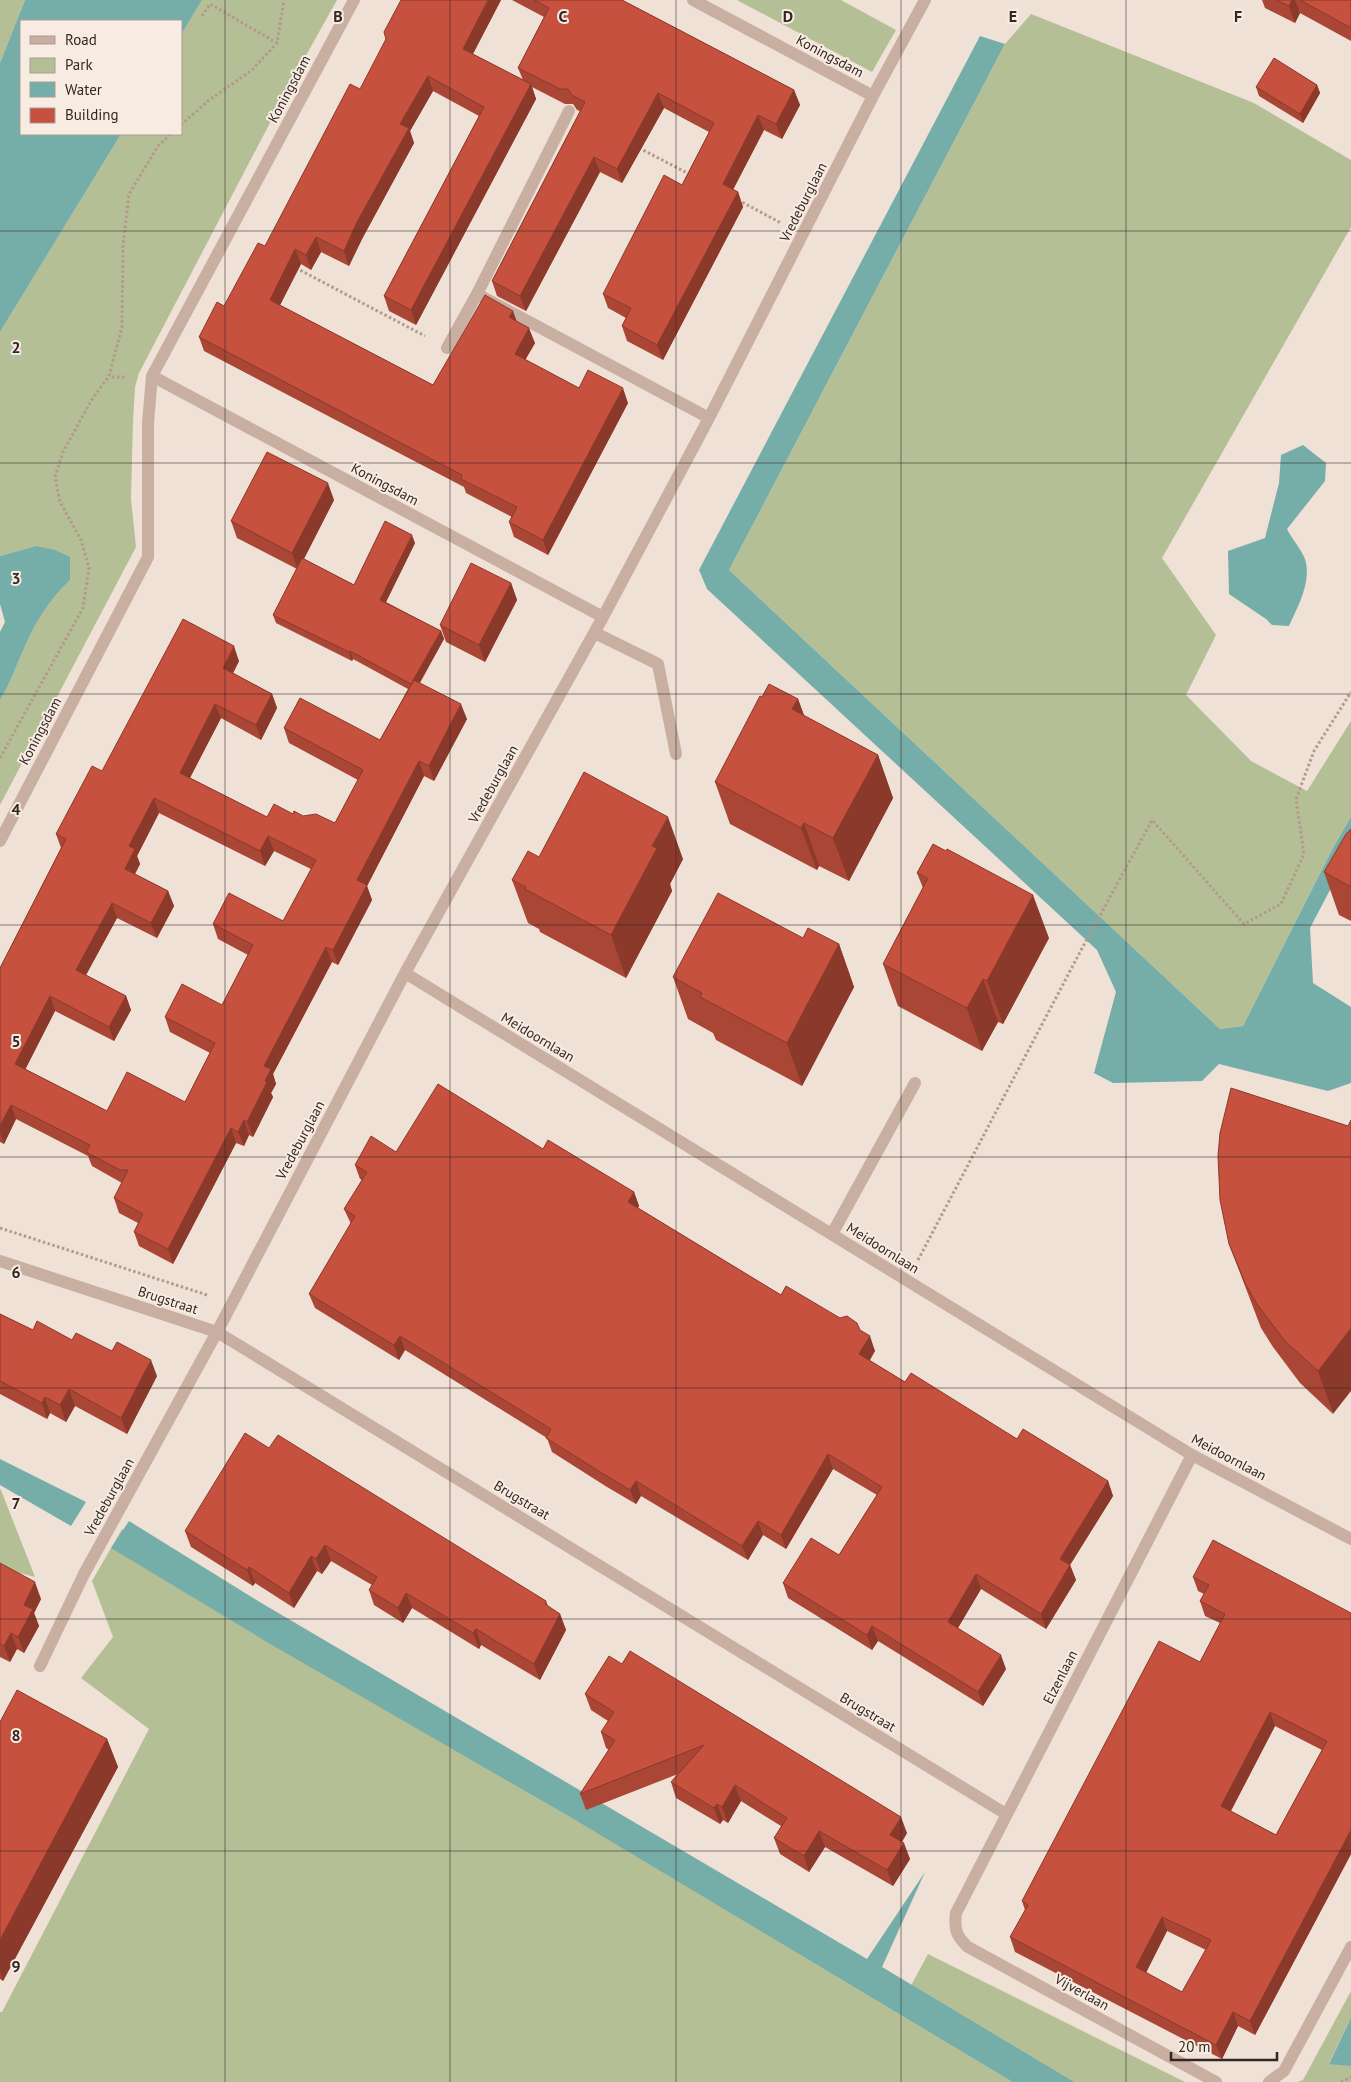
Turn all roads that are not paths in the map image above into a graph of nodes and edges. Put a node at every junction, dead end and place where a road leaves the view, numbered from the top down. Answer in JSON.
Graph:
{"nodes":[{"id":1,"x":354,"y":0,"type":"edge"},
{"id":2,"x":693,"y":0,"type":"edge"},
{"id":3,"x":925,"y":0,"type":"edge"},
{"id":4,"x":874,"y":96,"type":"junction"},
{"id":5,"x":569,"y":111,"type":"dead end"},
{"id":6,"x":477,"y":294,"type":"junction"},
{"id":7,"x":447,"y":348,"type":"road end"},
{"id":8,"x":152,"y":376,"type":"junction"},
{"id":9,"x":709,"y":418,"type":"junction"},
{"id":10,"x":603,"y":617,"type":"junction"},
{"id":11,"x":594,"y":633,"type":"junction"},
{"id":12,"x":676,"y":754,"type":"dead end"},
{"id":13,"x":0,"y":841,"type":"edge"},
{"id":14,"x":405,"y":973,"type":"junction"},
{"id":15,"x":916,"y":1083,"type":"dead end"},
{"id":16,"x":832,"y":1234,"type":"junction"},
{"id":17,"x":0,"y":1261,"type":"edge"},
{"id":18,"x":217,"y":1332,"type":"junction"},
{"id":19,"x":1192,"y":1456,"type":"junction"},
{"id":20,"x":1351,"y":1540,"type":"edge"},
{"id":21,"x":40,"y":1666,"type":"dead end"},
{"id":22,"x":1006,"y":1814,"type":"junction"},
{"id":23,"x":956,"y":1913,"type":"joint"},
{"id":24,"x":1351,"y":1947,"type":"edge"},
{"id":25,"x":1216,"y":2082,"type":"edge"},
{"id":26,"x":1269,"y":2082,"type":"edge"}],
"edges":[{"from":1,"to":8,"type":"street","name":"Koningsdam"},
{"from":2,"to":4,"type":"street","name":"Koningsdam"},
{"from":3,"to":4,"type":"street","name":"Vredeburglaan"},
{"from":4,"to":9,"type":"street","name":"Vredeburglaan"},
{"from":5,"to":6,"type":"street"},
{"from":6,"to":7,"type":"street"},
{"from":6,"to":9,"type":"street"},
{"from":8,"to":10,"type":"street","name":"Koningsdam"},
{"from":8,"to":13,"type":"street","name":"Koningsdam"},
{"from":9,"to":10,"type":"street","name":"Vredeburglaan"},
{"from":10,"to":11,"type":"street","name":"Vredeburglaan"},
{"from":11,"to":12,"type":"street"},
{"from":11,"to":14,"type":"street","name":"Vredeburglaan"},
{"from":14,"to":16,"type":"street","name":"Meidoornlaan"},
{"from":14,"to":18,"type":"street","name":"Vredeburglaan"},
{"from":15,"to":16,"type":"street"},
{"from":16,"to":19,"type":"street","name":"Meidoornlaan"},
{"from":17,"to":18,"type":"street","name":"Brugstraat"},
{"from":18,"to":21,"type":"street","name":"Vredeburglaan"},
{"from":18,"to":22,"type":"street","name":"Brugstraat"},
{"from":19,"to":20,"type":"street","name":"Meidoornlaan"},
{"from":19,"to":22,"type":"street","name":"Elzenlaan"},
{"from":22,"to":23,"type":"street","name":"Elzenlaan"},
{"from":23,"to":25,"type":"street","name":"Vijverlaan"},
{"from":24,"to":26,"type":"street"}]}
